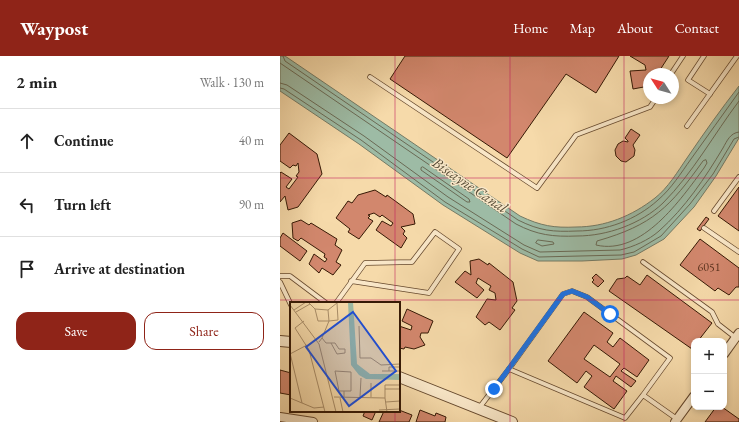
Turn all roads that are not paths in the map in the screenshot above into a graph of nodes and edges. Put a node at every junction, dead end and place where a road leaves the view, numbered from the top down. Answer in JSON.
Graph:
{"nodes":[{"id":1,"x":683,"y":56,"type":"edge"},
{"id":2,"x":704,"y":56,"type":"edge"},
{"id":3,"x":736,"y":56,"type":"edge"},
{"id":4,"x":675,"y":68,"type":"edge"},
{"id":5,"x":370,"y":77,"type":"dead end"},
{"id":6,"x":710,"y":94,"type":"junction"},
{"id":7,"x":652,"y":104,"type":"edge"},
{"id":8,"x":687,"y":126,"type":"dead end"},
{"id":9,"x":739,"y":177,"type":"edge"},
{"id":10,"x":714,"y":211,"type":"dead end"},
{"id":11,"x":704,"y":228,"type":"dead end"},
{"id":12,"x":739,"y":252,"type":"edge"},
{"id":13,"x":643,"y":262,"type":"dead end"},
{"id":14,"x":280,"y":276,"type":"edge"},
{"id":15,"x":351,"y":281,"type":"junction"},
{"id":16,"x":280,"y":282,"type":"edge"},
{"id":17,"x":290,"y":302,"type":"edge"},
{"id":18,"x":325,"y":302,"type":"edge"},
{"id":19,"x":337,"y":302,"type":"edge"},
{"id":20,"x":737,"y":335,"type":"edge"},
{"id":21,"x":280,"y":341,"type":"edge"},
{"id":22,"x":290,"y":342,"type":"edge"},
{"id":23,"x":727,"y":350,"type":"edge"},
{"id":24,"x":509,"y":369,"type":"junction"},
{"id":25,"x":400,"y":377,"type":"edge"},
{"id":26,"x":643,"y":395,"type":"junction"},
{"id":27,"x":691,"y":400,"type":"edge"},
{"id":28,"x":478,"y":409,"type":"junction"},
{"id":29,"x":280,"y":417,"type":"edge"},
{"id":30,"x":500,"y":420,"type":"edge"},
{"id":31,"x":676,"y":421,"type":"edge"},
{"id":32,"x":313,"y":422,"type":"edge"},
{"id":33,"x":512,"y":422,"type":"edge"}],
"edges":[{"from":1,"to":4,"type":"lane"},
{"from":2,"to":6,"type":"lane"},
{"from":3,"to":6,"type":"lane"},
{"from":5,"to":7,"type":"lane"},
{"from":6,"to":8,"type":"lane"},
{"from":9,"to":10,"type":"lane"},
{"from":11,"to":12,"type":"lane"},
{"from":13,"to":20,"type":"lane"},
{"from":14,"to":18,"type":"lane"},
{"from":15,"to":15,"type":"lane"},
{"from":15,"to":19,"type":"lane"},
{"from":16,"to":17,"type":"lane"},
{"from":20,"to":23,"type":"street"},
{"from":21,"to":22,"type":"street"},
{"from":24,"to":26,"type":"lane"},
{"from":24,"to":26,"type":"lane"},
{"from":24,"to":28,"type":"lane"},
{"from":25,"to":28,"type":"street"},
{"from":26,"to":31,"type":"lane"},
{"from":27,"to":31,"type":"street"},
{"from":28,"to":30,"type":"street"},
{"from":29,"to":32,"type":"street"},
{"from":30,"to":33,"type":"street"}]}
